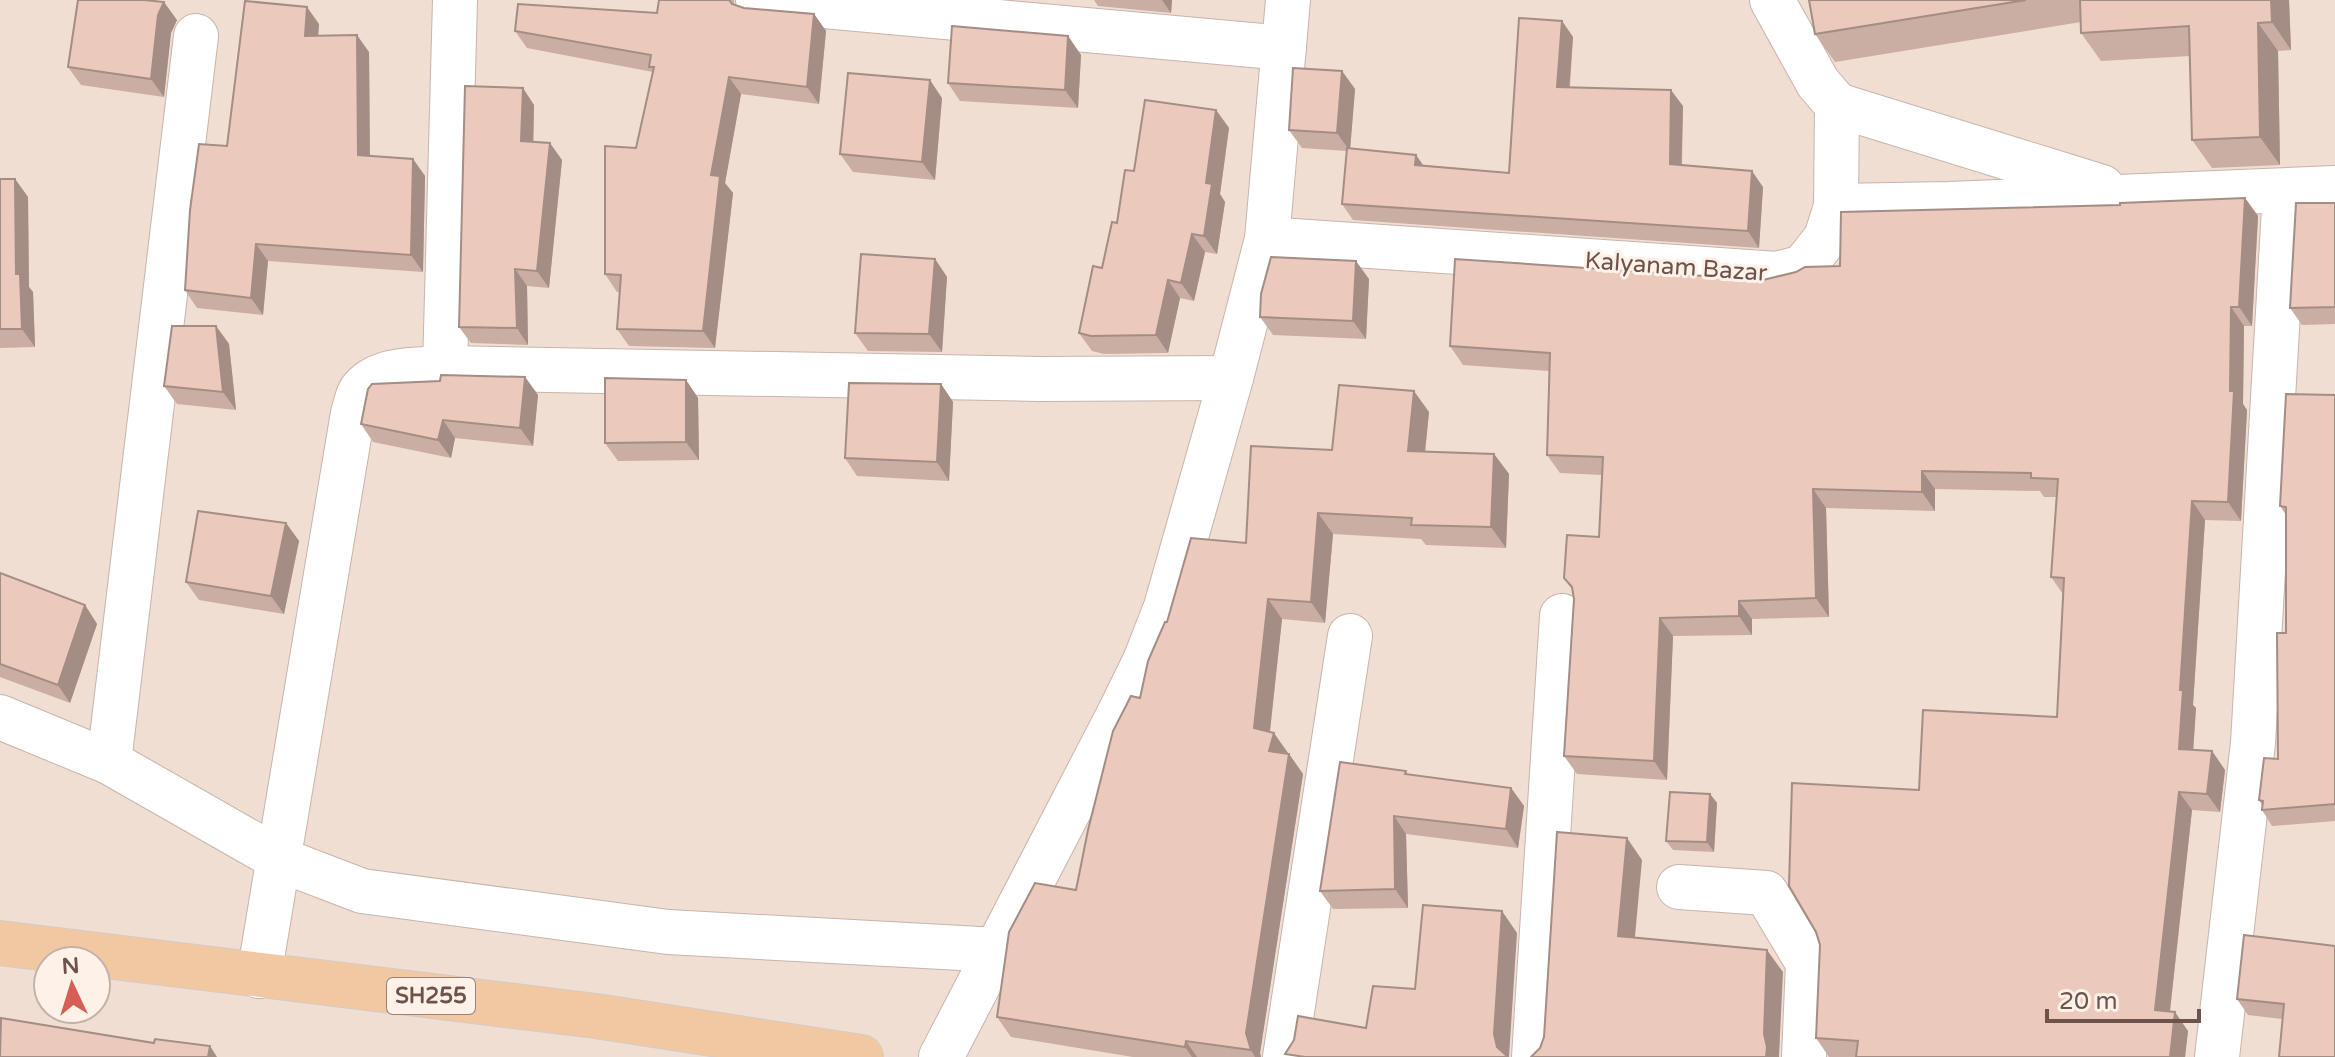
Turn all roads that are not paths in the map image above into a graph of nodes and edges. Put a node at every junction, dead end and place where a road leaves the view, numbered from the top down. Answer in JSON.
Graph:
{"nodes":[{"id":1,"x":455,"y":0,"type":"edge"},
{"id":2,"x":758,"y":0,"type":"edge"},
{"id":3,"x":1288,"y":0,"type":"edge"},
{"id":4,"x":1772,"y":0,"type":"edge"},
{"id":5,"x":196,"y":36,"type":"dead end"},
{"id":6,"x":1284,"y":48,"type":"junction"},
{"id":7,"x":1837,"y":105,"type":"junction"},
{"id":8,"x":2335,"y":188,"type":"edge"},
{"id":9,"x":2285,"y":191,"type":"junction"},
{"id":10,"x":2135,"y":197,"type":"junction"},
{"id":11,"x":1836,"y":206,"type":"junction"},
{"id":12,"x":1267,"y":239,"type":"junction"},
{"id":13,"x":445,"y":368,"type":"junction"},
{"id":14,"x":1231,"y":378,"type":"junction"},
{"id":15,"x":1562,"y":616,"type":"dead end"},
{"id":16,"x":1350,"y":636,"type":"dead end"},
{"id":17,"x":0,"y":717,"type":"edge"},
{"id":18,"x":109,"y":762,"type":"junction"},
{"id":19,"x":281,"y":860,"type":"junction"},
{"id":20,"x":1679,"y":887,"type":"dead end"},
{"id":21,"x":0,"y":943,"type":"edge"},
{"id":22,"x":998,"y":950,"type":"junction"},
{"id":23,"x":259,"y":976,"type":"junction"},
{"id":24,"x":861,"y":1057,"type":"edge"},
{"id":25,"x":941,"y":1057,"type":"edge"},
{"id":26,"x":1285,"y":1057,"type":"edge"},
{"id":27,"x":1534,"y":1057,"type":"edge"},
{"id":28,"x":1804,"y":1057,"type":"edge"},
{"id":29,"x":2217,"y":1057,"type":"edge"}],
"edges":[{"from":1,"to":13,"type":"street"},
{"from":2,"to":6,"type":"street"},
{"from":3,"to":6,"type":"street"},
{"from":4,"to":7,"type":"street"},
{"from":5,"to":18,"type":"street"},
{"from":6,"to":12,"type":"street"},
{"from":7,"to":10,"type":"street"},
{"from":7,"to":11,"type":"street"},
{"from":8,"to":9,"type":"street"},
{"from":9,"to":10,"type":"street"},
{"from":9,"to":29,"type":"street"},
{"from":10,"to":11,"type":"street"},
{"from":11,"to":12,"type":"street","name":"Kalyanam Bazar"},
{"from":12,"to":14,"type":"street"},
{"from":13,"to":14,"type":"street"},
{"from":13,"to":19,"type":"street"},
{"from":14,"to":22,"type":"street"},
{"from":15,"to":27,"type":"street"},
{"from":16,"to":26,"type":"street"},
{"from":17,"to":18,"type":"street"},
{"from":18,"to":19,"type":"street"},
{"from":19,"to":22,"type":"street"},
{"from":19,"to":23,"type":"street"},
{"from":20,"to":28,"type":"street"},
{"from":21,"to":23,"type":"main road","number":"SH255"},
{"from":22,"to":25,"type":"street"},
{"from":23,"to":24,"type":"main road","number":"SH255"}]}
